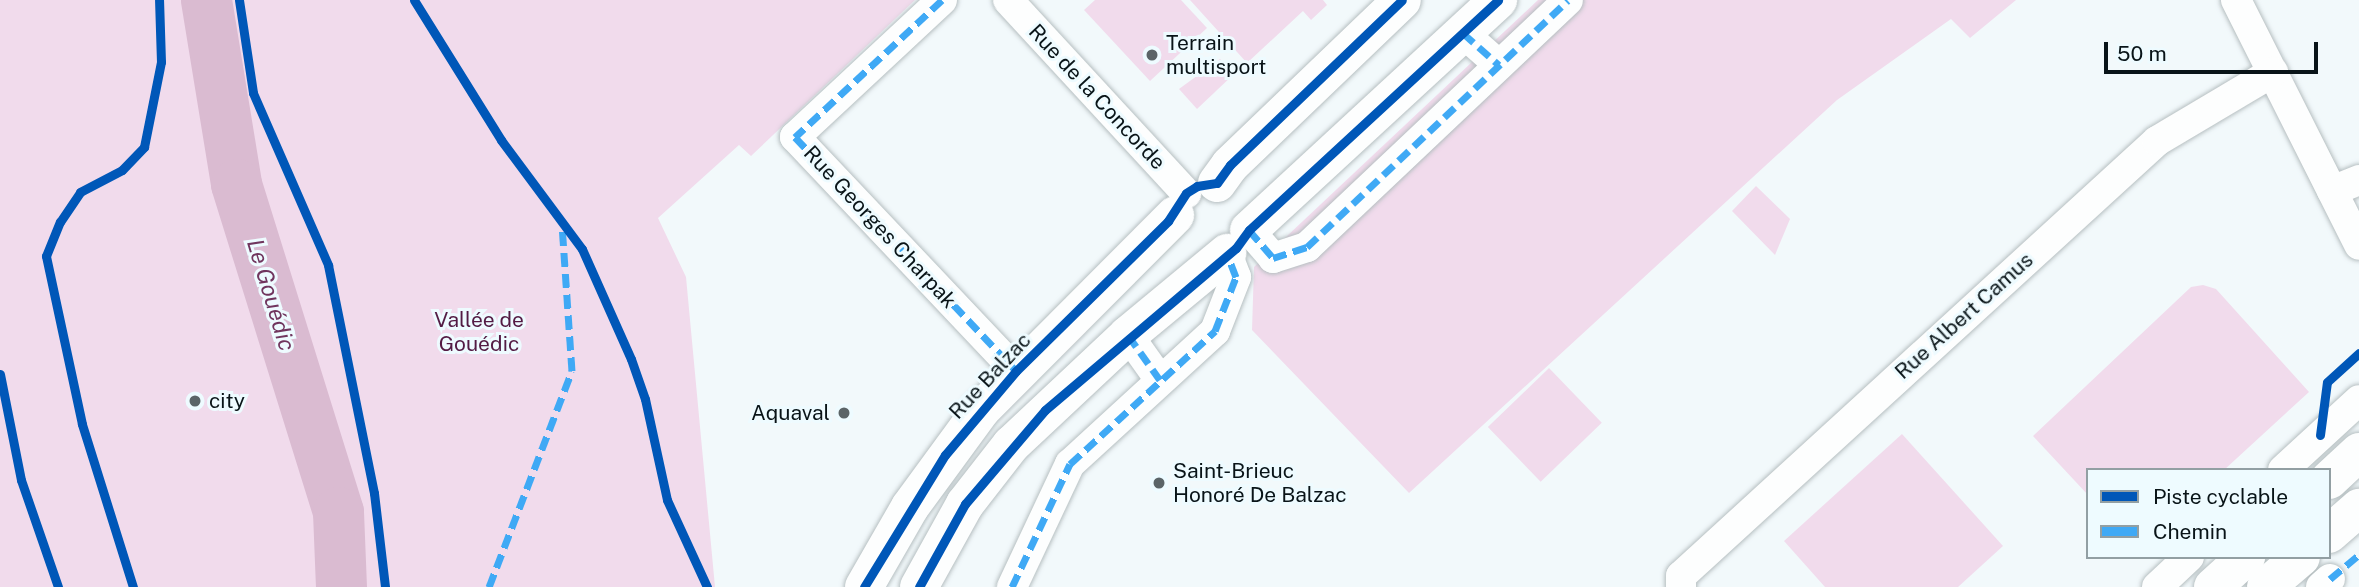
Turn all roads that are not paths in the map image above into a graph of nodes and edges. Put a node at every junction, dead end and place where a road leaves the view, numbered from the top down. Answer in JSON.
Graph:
{"nodes":[{"id":1,"x":942,"y":0,"type":"edge"},
{"id":2,"x":1008,"y":0,"type":"edge"},
{"id":3,"x":1402,"y":0,"type":"edge"},
{"id":4,"x":1498,"y":0,"type":"edge"},
{"id":5,"x":1568,"y":0,"type":"edge"},
{"id":6,"x":2236,"y":0,"type":"edge"},
{"id":7,"x":1463,"y":33,"type":"junction"},
{"id":8,"x":1499,"y":65,"type":"junction"},
{"id":9,"x":2273,"y":72,"type":"junction"},
{"id":10,"x":2346,"y":185,"type":"edge"},
{"id":11,"x":1193,"y":197,"type":"junction"},
{"id":12,"x":1238,"y":242,"type":"junction"},
{"id":13,"x":2359,"y":245,"type":"edge"},
{"id":14,"x":1128,"y":334,"type":"junction"},
{"id":15,"x":1016,"y":371,"type":"junction"},
{"id":16,"x":1160,"y":380,"type":"junction"},
{"id":17,"x":2359,"y":400,"type":"edge"},
{"id":18,"x":2359,"y":452,"type":"edge"},
{"id":19,"x":2285,"y":468,"type":"edge"},
{"id":20,"x":2331,"y":478,"type":"edge"},
{"id":21,"x":2359,"y":509,"type":"edge"},
{"id":22,"x":2331,"y":532,"type":"edge"},
{"id":23,"x":2187,"y":559,"type":"edge"},
{"id":24,"x":2244,"y":559,"type":"edge"},
{"id":25,"x":2317,"y":574,"type":"edge"},
{"id":26,"x":864,"y":587,"type":"edge"},
{"id":27,"x":919,"y":587,"type":"edge"},
{"id":28,"x":1012,"y":587,"type":"edge"},
{"id":29,"x":1681,"y":587,"type":"edge"},
{"id":30,"x":2157,"y":587,"type":"edge"},
{"id":31,"x":2213,"y":587,"type":"edge"},
{"id":32,"x":2266,"y":587,"type":"edge"}],
"edges":[{"from":1,"to":15,"type":"street","name":"Rue Georges Charpak"},
{"from":2,"to":11,"type":"street","name":"Rue de la Concorde"},
{"from":3,"to":11,"type":"street","name":"Rue Balzac"},
{"from":4,"to":7,"type":"street"},
{"from":5,"to":8,"type":"street"},
{"from":6,"to":9,"type":"street"},
{"from":7,"to":8,"type":"street"},
{"from":7,"to":12,"type":"street"},
{"from":8,"to":12,"type":"street"},
{"from":9,"to":10,"type":"street"},
{"from":9,"to":29,"type":"street","name":"Rue Albert Camus"},
{"from":10,"to":13,"type":"street"},
{"from":11,"to":12,"type":"street"},
{"from":11,"to":12,"type":"street"},
{"from":11,"to":15,"type":"street","name":"Rue Balzac"},
{"from":12,"to":14,"type":"street"},
{"from":12,"to":16,"type":"street"},
{"from":14,"to":16,"type":"street"},
{"from":14,"to":27,"type":"street"},
{"from":15,"to":26,"type":"street","name":"Rue Balzac"},
{"from":16,"to":28,"type":"street"},
{"from":17,"to":19,"type":"street"},
{"from":18,"to":20,"type":"street"},
{"from":21,"to":22,"type":"street"},
{"from":23,"to":30,"type":"street"},
{"from":24,"to":31,"type":"street"},
{"from":25,"to":32,"type":"street"}]}
